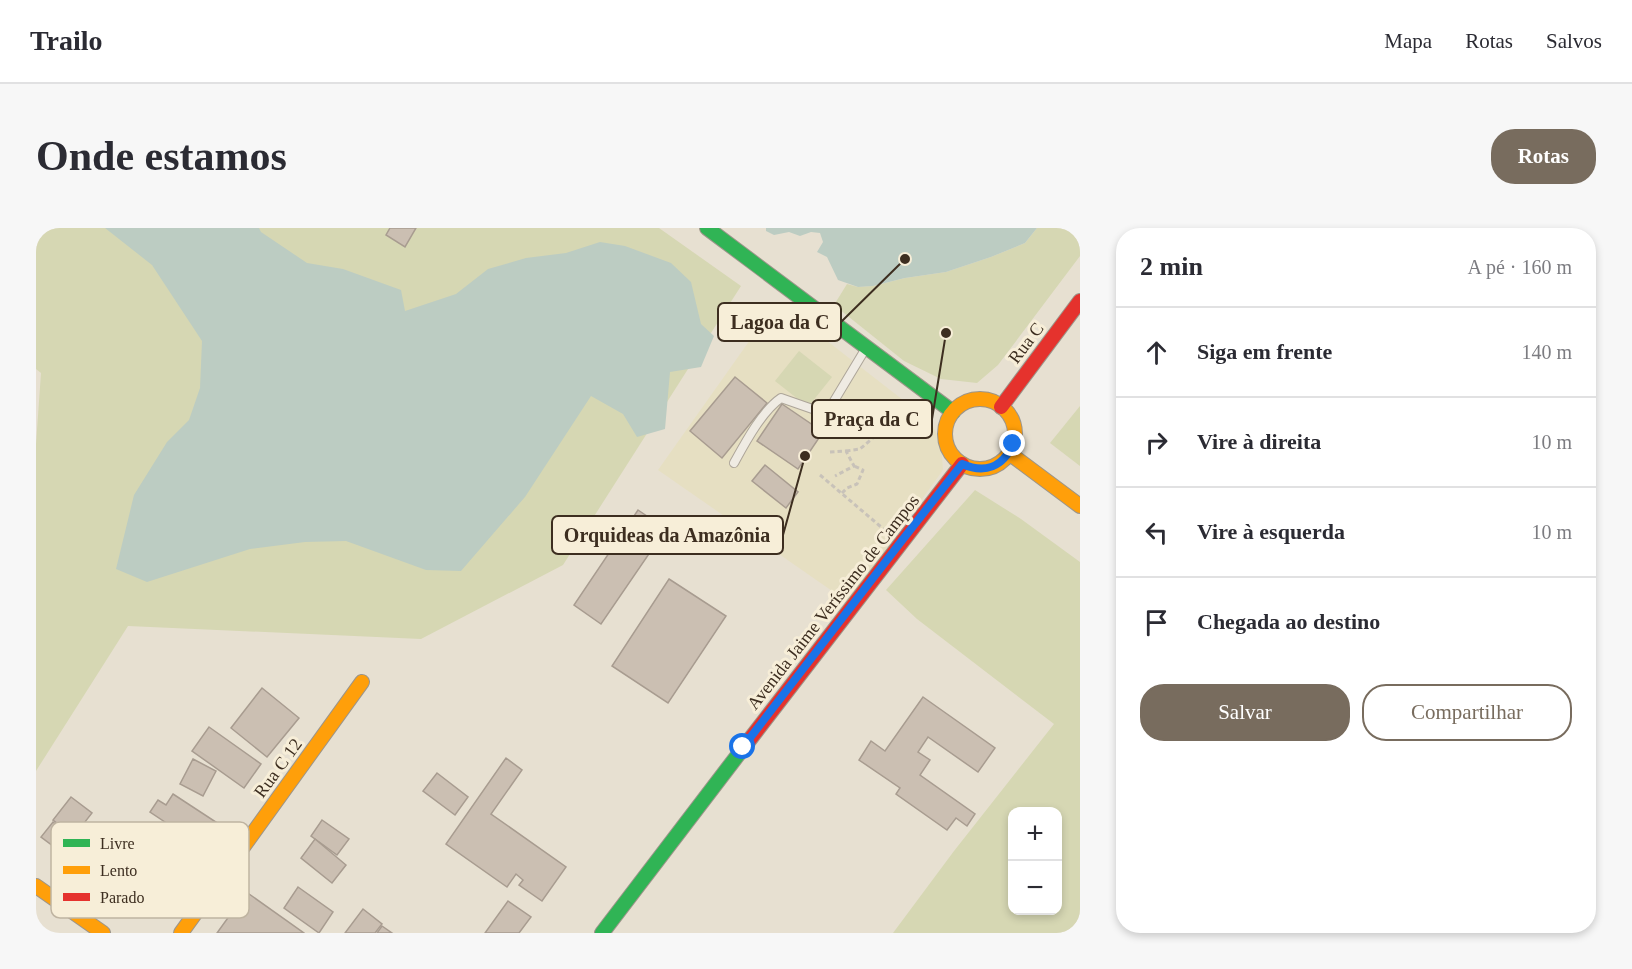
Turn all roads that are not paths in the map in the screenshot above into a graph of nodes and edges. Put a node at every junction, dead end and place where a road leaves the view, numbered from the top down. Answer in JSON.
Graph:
{"nodes":[{"id":1,"x":707,"y":228,"type":"edge"},
{"id":2,"x":1080,"y":301,"type":"edge"},
{"id":3,"x":867,"y":347,"type":"junction"},
{"id":4,"x":1001,"y":407,"type":"junction"},
{"id":5,"x":952,"y":412,"type":"junction"},
{"id":6,"x":1009,"y":453,"type":"junction"},
{"id":7,"x":734,"y":463,"type":"dead end"},
{"id":8,"x":962,"y":464,"type":"junction"},
{"id":9,"x":1080,"y":506,"type":"edge"},
{"id":10,"x":362,"y":682,"type":"dead end"},
{"id":11,"x":249,"y":839,"type":"edge"},
{"id":12,"x":36,"y":886,"type":"edge"},
{"id":13,"x":51,"y":897,"type":"edge"},
{"id":14,"x":82,"y":918,"type":"edge"},
{"id":15,"x":192,"y":918,"type":"edge"},
{"id":16,"x":103,"y":933,"type":"edge"},
{"id":17,"x":181,"y":933,"type":"edge"},
{"id":18,"x":602,"y":933,"type":"edge"}],
"edges":[{"from":1,"to":3,"type":"street"},
{"from":2,"to":4,"type":"street","name":"Rua C"},
{"from":3,"to":5,"type":"street"},
{"from":3,"to":7,"type":"lane"},
{"from":4,"to":5,"type":"street"},
{"from":4,"to":6,"type":"street"},
{"from":5,"to":8,"type":"street"},
{"from":6,"to":8,"type":"street"},
{"from":6,"to":9,"type":"street"},
{"from":8,"to":18,"type":"street","name":"Avenida Jaime Veríssimo de Campos"},
{"from":10,"to":11,"type":"street","name":"Rua C 12"},
{"from":12,"to":13,"type":"street"},
{"from":14,"to":16,"type":"street"},
{"from":15,"to":17,"type":"street","name":"Rua C 12"}]}
